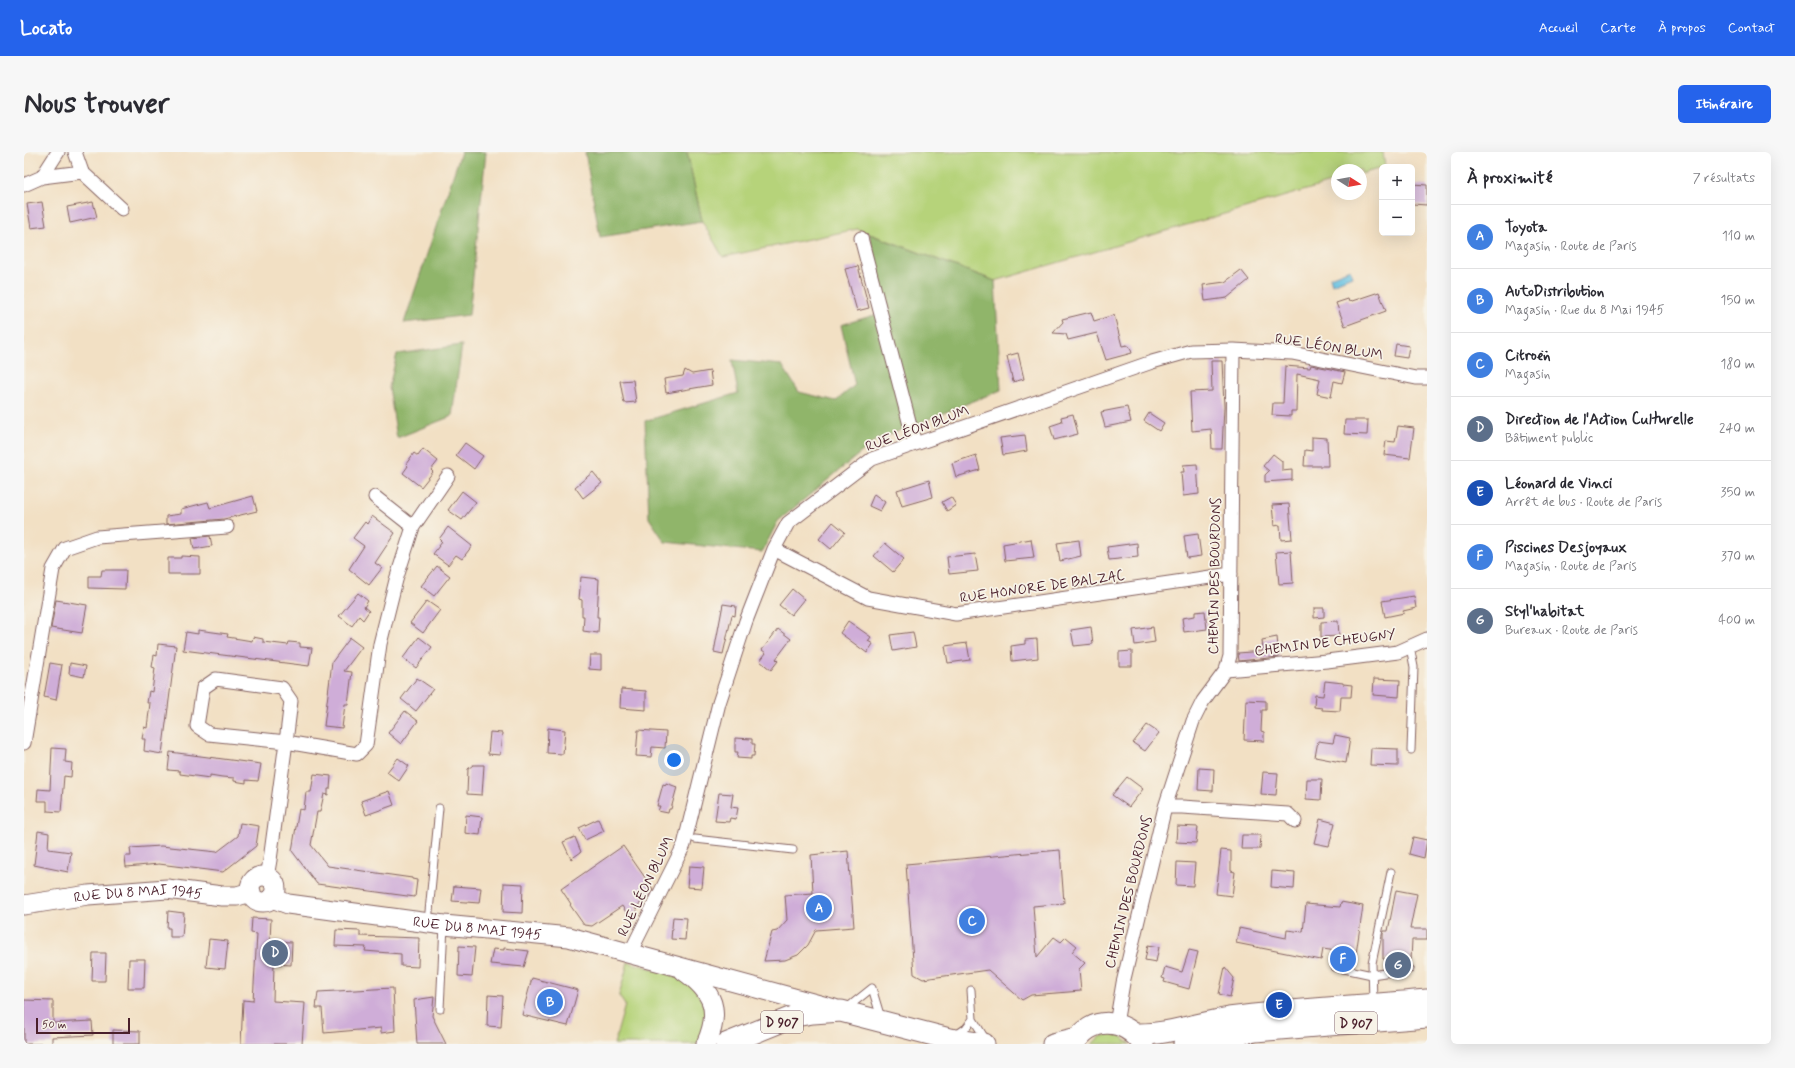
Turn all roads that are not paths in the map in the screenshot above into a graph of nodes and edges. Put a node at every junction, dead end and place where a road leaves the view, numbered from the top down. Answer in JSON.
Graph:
{"nodes":[{"id":1,"x":58,"y":152,"type":"edge"},
{"id":2,"x":75,"y":152,"type":"edge"},
{"id":3,"x":82,"y":172,"type":"junction"},
{"id":4,"x":42,"y":177,"type":"junction"},
{"id":5,"x":24,"y":185,"type":"edge"},
{"id":6,"x":122,"y":209,"type":"dead end"},
{"id":7,"x":861,"y":238,"type":"dead end"},
{"id":8,"x":1233,"y":350,"type":"junction"},
{"id":9,"x":1427,"y":378,"type":"edge"},
{"id":10,"x":915,"y":444,"type":"junction"},
{"id":11,"x":448,"y":476,"type":"dead end"},
{"id":12,"x":375,"y":496,"type":"dead end"},
{"id":13,"x":227,"y":527,"type":"dead end"},
{"id":14,"x":413,"y":527,"type":"junction"},
{"id":15,"x":774,"y":549,"type":"junction"},
{"id":16,"x":1231,"y":574,"type":"junction"},
{"id":17,"x":1427,"y":639,"type":"edge"},
{"id":18,"x":1410,"y":647,"type":"junction"},
{"id":19,"x":1226,"y":670,"type":"junction"},
{"id":20,"x":286,"y":742,"type":"junction"},
{"id":21,"x":24,"y":743,"type":"edge"},
{"id":22,"x":1411,"y":750,"type":"dead end"},
{"id":23,"x":1165,"y":807,"type":"junction"},
{"id":24,"x":439,"y":808,"type":"dead end"},
{"id":25,"x":1295,"y":821,"type":"dead end"},
{"id":26,"x":695,"y":839,"type":"dead end"},
{"id":27,"x":793,"y":850,"type":"dead end"},
{"id":28,"x":1391,"y":872,"type":"dead end"},
{"id":29,"x":267,"y":877,"type":"junction"},
{"id":30,"x":251,"y":892,"type":"junction"},
{"id":31,"x":272,"y":898,"type":"junction"},
{"id":32,"x":24,"y":905,"type":"edge"},
{"id":33,"x":436,"y":924,"type":"junction"},
{"id":34,"x":630,"y":953,"type":"junction"},
{"id":35,"x":1335,"y":967,"type":"dead end"},
{"id":36,"x":680,"y":968,"type":"junction"},
{"id":37,"x":1410,"y":969,"type":"dead end"},
{"id":38,"x":1372,"y":975,"type":"junction"},
{"id":39,"x":971,"y":990,"type":"dead end"},
{"id":40,"x":1427,"y":1000,"type":"edge"},
{"id":41,"x":440,"y":1009,"type":"dead end"},
{"id":42,"x":1371,"y":1010,"type":"junction"},
{"id":43,"x":841,"y":1011,"type":"junction"},
{"id":44,"x":1423,"y":1016,"type":"edge"},
{"id":45,"x":973,"y":1019,"type":"junction"},
{"id":46,"x":883,"y":1022,"type":"junction"},
{"id":47,"x":1116,"y":1024,"type":"junction"},
{"id":48,"x":1255,"y":1031,"type":"junction"},
{"id":49,"x":949,"y":1039,"type":"junction"},
{"id":50,"x":1139,"y":1039,"type":"edge"},
{"id":51,"x":1076,"y":1041,"type":"edge"},
{"id":52,"x":706,"y":1044,"type":"edge"},
{"id":53,"x":726,"y":1044,"type":"edge"},
{"id":54,"x":984,"y":1044,"type":"edge"},
{"id":55,"x":991,"y":1044,"type":"edge"},
{"id":56,"x":1052,"y":1044,"type":"edge"},
{"id":57,"x":1184,"y":1044,"type":"edge"}],
"edges":[{"from":1,"to":4,"type":"street"},
{"from":2,"to":3,"type":"street"},
{"from":3,"to":4,"type":"street"},
{"from":3,"to":6,"type":"street"},
{"from":4,"to":5,"type":"street"},
{"from":7,"to":10,"type":"street"},
{"from":8,"to":9,"type":"street","name":"RUE LÉON BLUM"},
{"from":8,"to":10,"type":"street","name":"RUE LÉON BLUM"},
{"from":8,"to":16,"type":"street","name":"CHEMIN DES BOURDONS"},
{"from":10,"to":15,"type":"street","name":"RUE LÉON BLUM"},
{"from":11,"to":14,"type":"street"},
{"from":12,"to":14,"type":"street"},
{"from":13,"to":21,"type":"street"},
{"from":14,"to":20,"type":"street"},
{"from":15,"to":16,"type":"street","name":"RUE HONORE DE BALZAC"},
{"from":15,"to":34,"type":"street","name":"RUE LÉON BLUM"},
{"from":16,"to":19,"type":"street","name":"CHEMIN DES BOURDONS"},
{"from":17,"to":18,"type":"street","name":"CHEMIN DE CHEUGNY"},
{"from":18,"to":19,"type":"street","name":"CHEMIN DE CHEUGNY"},
{"from":18,"to":22,"type":"lane"},
{"from":19,"to":23,"type":"street","name":"CHEMIN DES BOURDONS"},
{"from":20,"to":20,"type":"street"},
{"from":20,"to":29,"type":"street"},
{"from":23,"to":25,"type":"street"},
{"from":23,"to":47,"type":"street","name":"CHEMIN DES BOURDONS"},
{"from":24,"to":33,"type":"lane"},
{"from":26,"to":27,"type":"lane"},
{"from":28,"to":38,"type":"lane"},
{"from":29,"to":30,"type":"street"},
{"from":29,"to":31,"type":"street"},
{"from":30,"to":31,"type":"street"},
{"from":30,"to":32,"type":"street","name":"RUE DU 8 MAI 1945"},
{"from":31,"to":33,"type":"street","name":"RUE DU 8 MAI 1945"},
{"from":33,"to":34,"type":"street","name":"RUE DU 8 MAI 1945"},
{"from":33,"to":41,"type":"lane"},
{"from":34,"to":36,"type":"street","name":"RUE DU 8 MAI 1945"},
{"from":35,"to":38,"type":"lane"},
{"from":36,"to":43,"type":"street","name":"RUE DU 8 MAI 1945"},
{"from":36,"to":52,"type":"street"},
{"from":37,"to":38,"type":"lane"},
{"from":38,"to":42,"type":"lane"},
{"from":39,"to":45,"type":"lane"},
{"from":40,"to":42,"type":"main road","number":"D 907"},
{"from":42,"to":48,"type":"lane"},
{"from":42,"to":50,"type":"main road","number":"D 907"},
{"from":43,"to":46,"type":"main road","number":"D 907"},
{"from":43,"to":46,"type":"lane"},
{"from":43,"to":53,"type":"main road","number":"D 907"},
{"from":44,"to":48,"type":"main road","number":"D 907"},
{"from":45,"to":49,"type":"lane"},
{"from":45,"to":55,"type":"lane"},
{"from":46,"to":49,"type":"main road","number":"D 907"},
{"from":47,"to":50,"type":"main road"},
{"from":47,"to":51,"type":"main road"},
{"from":48,"to":57,"type":"main road","number":"D 907"},
{"from":49,"to":54,"type":"main road","number":"D 907"},
{"from":51,"to":56,"type":"main road"}]}
